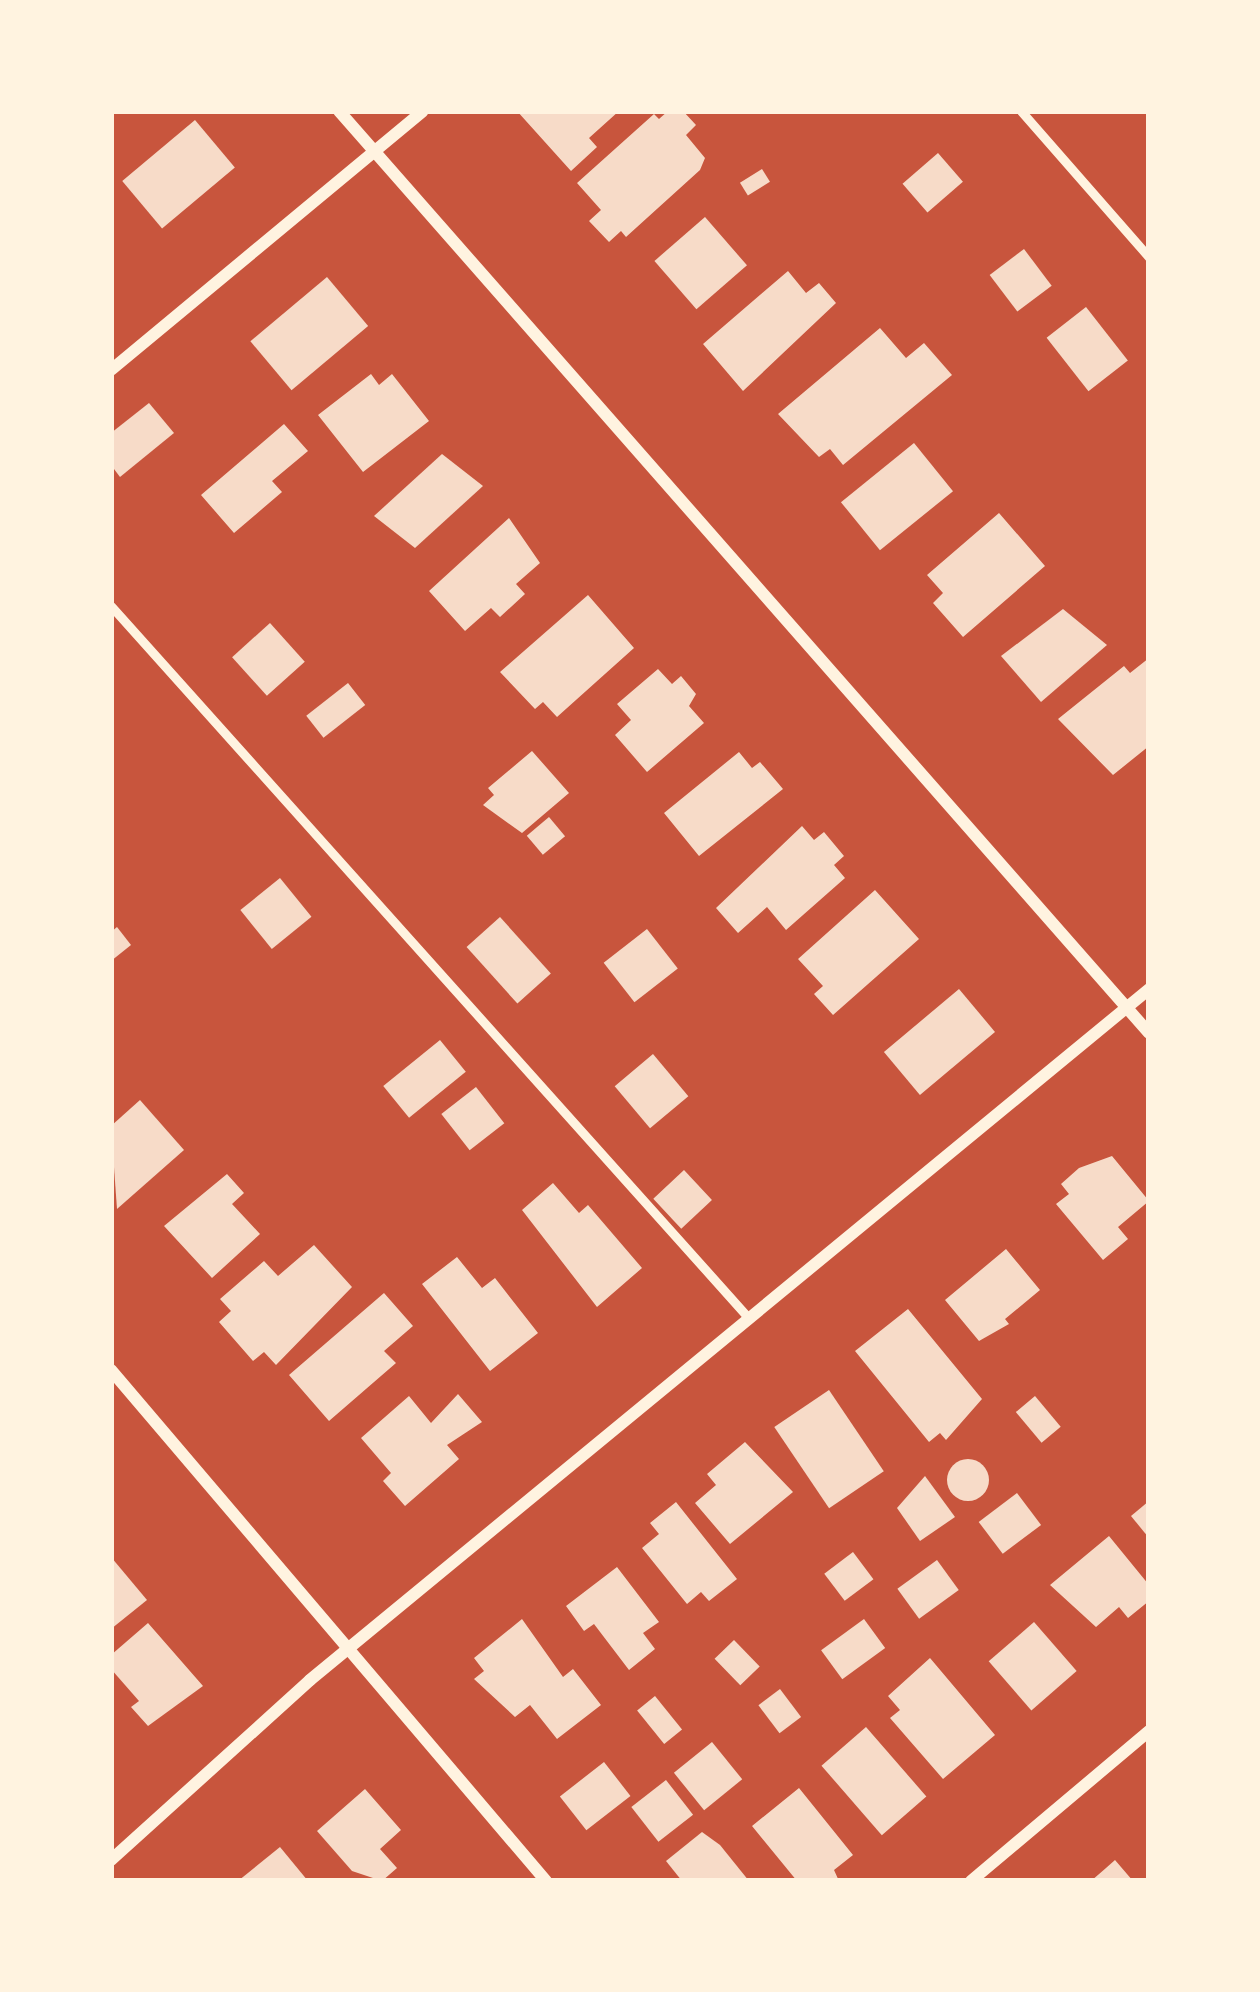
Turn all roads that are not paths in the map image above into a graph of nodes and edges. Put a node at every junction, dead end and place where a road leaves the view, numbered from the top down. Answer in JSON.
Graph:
{"nodes":[{"id":1,"x":339,"y":111,"type":"edge"},
{"id":2,"x":423,"y":111,"type":"edge"},
{"id":3,"x":1021,"y":111,"type":"edge"},
{"id":4,"x":375,"y":153,"type":"junction"},
{"id":5,"x":1149,"y":257,"type":"edge"},
{"id":6,"x":111,"y":370,"type":"edge"},
{"id":7,"x":111,"y":606,"type":"edge"},
{"id":8,"x":1149,"y":989,"type":"edge"},
{"id":9,"x":1127,"y":1008,"type":"junction"},
{"id":10,"x":1149,"y":1033,"type":"edge"},
{"id":11,"x":747,"y":1316,"type":"junction"},
{"id":12,"x":111,"y":1370,"type":"edge"},
{"id":13,"x":352,"y":1650,"type":"junction"},
{"id":14,"x":1149,"y":1731,"type":"edge"},
{"id":15,"x":111,"y":1860,"type":"edge"},
{"id":16,"x":546,"y":1881,"type":"edge"},
{"id":17,"x":971,"y":1881,"type":"edge"}],
"edges":[{"from":1,"to":4,"type":"street"},
{"from":2,"to":4,"type":"street"},
{"from":3,"to":5,"type":"lane"},
{"from":4,"to":6,"type":"street"},
{"from":4,"to":9,"type":"street"},
{"from":7,"to":11,"type":"lane"},
{"from":8,"to":9,"type":"street"},
{"from":9,"to":10,"type":"street"},
{"from":9,"to":11,"type":"street"},
{"from":11,"to":13,"type":"street"},
{"from":12,"to":13,"type":"street"},
{"from":13,"to":15,"type":"street"},
{"from":13,"to":16,"type":"street"},
{"from":14,"to":17,"type":"street"}]}
